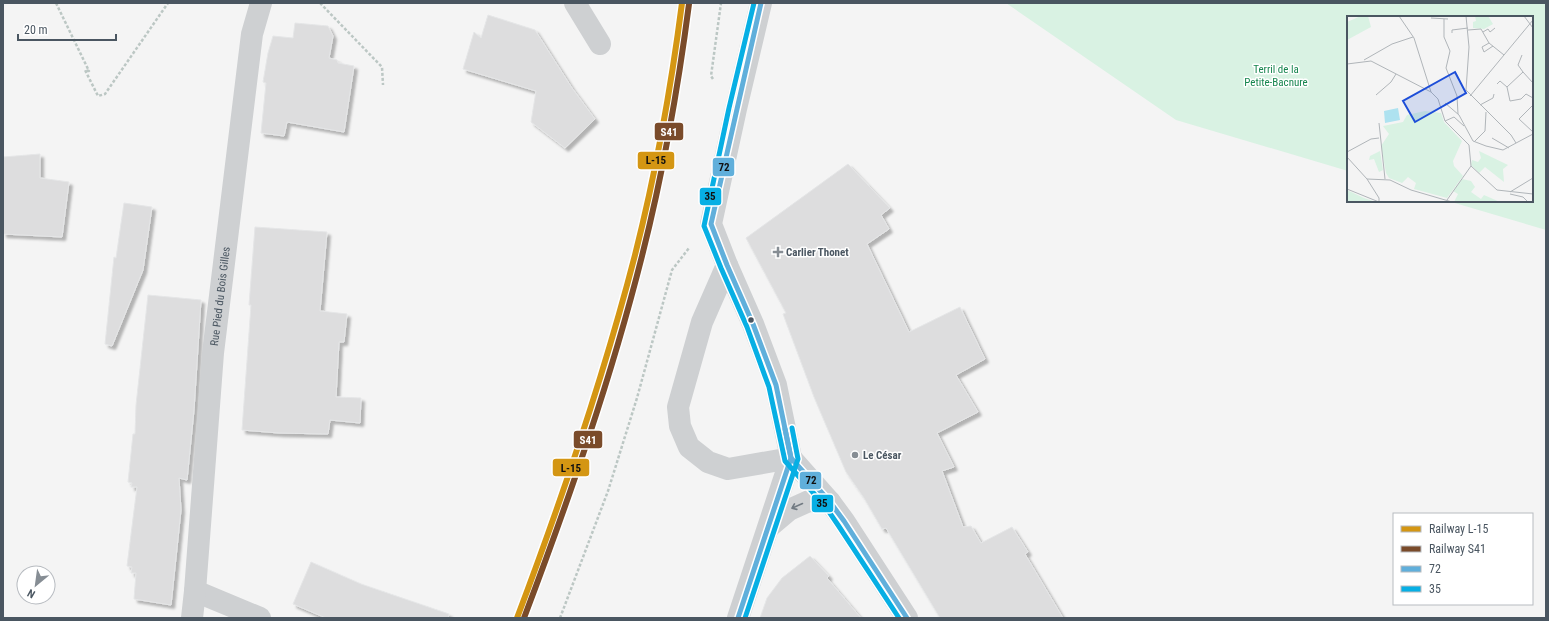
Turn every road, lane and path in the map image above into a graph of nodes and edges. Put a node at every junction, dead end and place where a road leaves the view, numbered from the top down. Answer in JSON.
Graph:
{"nodes":[{"id":1,"x":56,"y":3,"type":"edge"},
{"id":2,"x":168,"y":3,"type":"edge"},
{"id":3,"x":261,"y":3,"type":"edge"},
{"id":4,"x":320,"y":3,"type":"edge"},
{"id":5,"x":575,"y":3,"type":"edge"},
{"id":6,"x":762,"y":3,"type":"edge"},
{"id":7,"x":600,"y":44,"type":"dead end"},
{"id":8,"x":383,"y":85,"type":"dead end"},
{"id":9,"x":716,"y":239,"type":"junction"},
{"id":10,"x":727,"y":265,"type":"junction"},
{"id":11,"x":791,"y":458,"type":"junction"},
{"id":12,"x":830,"y":502,"type":"junction"},
{"id":13,"x":770,"y":526,"type":"junction"},
{"id":14,"x":195,"y":592,"type":"junction"},
{"id":15,"x":192,"y":618,"type":"edge"},
{"id":16,"x":260,"y":618,"type":"edge"},
{"id":17,"x":560,"y":618,"type":"edge"},
{"id":18,"x":738,"y":618,"type":"edge"},
{"id":19,"x":907,"y":618,"type":"edge"}],
"edges":[{"from":1,"to":2,"type":"path"},
{"from":3,"to":14,"type":"street","name":"Rue Pied du Bois Gilles"},
{"from":4,"to":8,"type":"path"},
{"from":5,"to":7,"type":"street"},
{"from":6,"to":9,"type":"street"},
{"from":9,"to":10,"type":"street"},
{"from":9,"to":17,"type":"path"},
{"from":10,"to":11,"type":"street"},
{"from":10,"to":11,"type":"street"},
{"from":11,"to":12,"type":"street"},
{"from":11,"to":13,"type":"street"},
{"from":12,"to":13,"type":"street","one_way":true},
{"from":12,"to":19,"type":"street"},
{"from":13,"to":18,"type":"street"},
{"from":14,"to":15,"type":"street","name":"Rue Pied du Bois Gilles"},
{"from":14,"to":16,"type":"street"}]}
